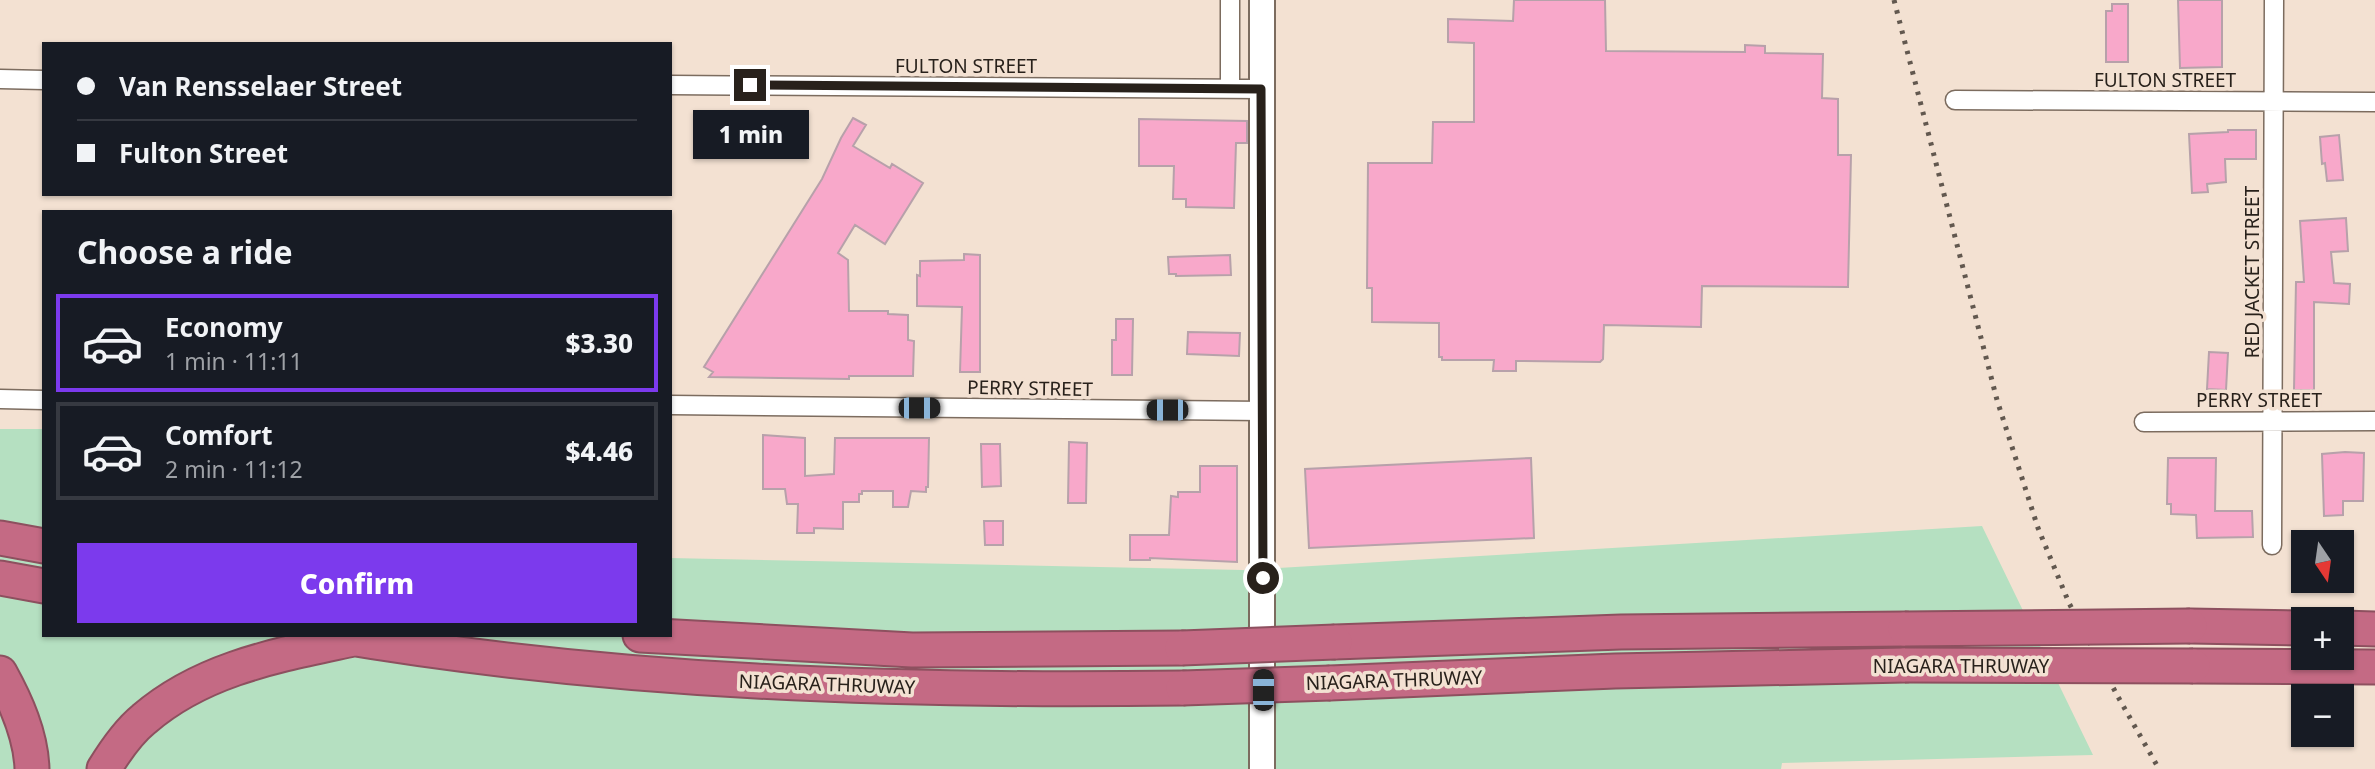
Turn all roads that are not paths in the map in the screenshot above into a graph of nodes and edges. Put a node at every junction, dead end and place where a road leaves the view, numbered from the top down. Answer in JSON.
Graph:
{"nodes":[{"id":1,"x":1230,"y":0,"type":"edge"},
{"id":2,"x":1262,"y":0,"type":"edge"},
{"id":3,"x":2274,"y":0,"type":"edge"},
{"id":4,"x":0,"y":79,"type":"edge"},
{"id":5,"x":42,"y":80,"type":"edge"},
{"id":6,"x":672,"y":85,"type":"edge"},
{"id":7,"x":1230,"y":89,"type":"junction"},
{"id":8,"x":1261,"y":89,"type":"junction"},
{"id":9,"x":1955,"y":100,"type":"dead end"},
{"id":10,"x":2274,"y":102,"type":"junction"},
{"id":11,"x":2375,"y":103,"type":"edge"},
{"id":12,"x":0,"y":399,"type":"edge"},
{"id":13,"x":42,"y":400,"type":"edge"},
{"id":14,"x":672,"y":405,"type":"edge"},
{"id":15,"x":1263,"y":411,"type":"junction"},
{"id":16,"x":2273,"y":421,"type":"junction"},
{"id":17,"x":2375,"y":421,"type":"edge"},
{"id":18,"x":2144,"y":422,"type":"dead end"},
{"id":19,"x":0,"y":538,"type":"edge"},
{"id":20,"x":2272,"y":545,"type":"dead end"},
{"id":21,"x":42,"y":546,"type":"edge"},
{"id":22,"x":0,"y":578,"type":"edge"},
{"id":23,"x":42,"y":586,"type":"edge"},
{"id":24,"x":2291,"y":628,"type":"edge"},
{"id":25,"x":2354,"y":628,"type":"edge"},
{"id":26,"x":2375,"y":629,"type":"edge"},
{"id":27,"x":342,"y":637,"type":"edge"},
{"id":28,"x":672,"y":637,"type":"edge"},
{"id":29,"x":2375,"y":667,"type":"edge"},
{"id":30,"x":0,"y":673,"type":"edge"},
{"id":31,"x":32,"y":769,"type":"edge"},
{"id":32,"x":104,"y":769,"type":"edge"},
{"id":33,"x":1262,"y":769,"type":"edge"}],
"edges":[{"from":1,"to":7,"type":"street"},
{"from":2,"to":8,"type":"street"},
{"from":3,"to":10,"type":"street","name":"RED JACKET STREET"},
{"from":4,"to":5,"type":"street"},
{"from":6,"to":7,"type":"street","name":"FULTON STREET"},
{"from":7,"to":8,"type":"street","name":"FULTON STREET"},
{"from":8,"to":15,"type":"street"},
{"from":9,"to":10,"type":"street","name":"FULTON STREET"},
{"from":10,"to":11,"type":"street","name":"FULTON STREET"},
{"from":10,"to":16,"type":"street","name":"RED JACKET STREET"},
{"from":12,"to":13,"type":"street"},
{"from":14,"to":15,"type":"street","name":"PERRY STREET"},
{"from":15,"to":33,"type":"street"},
{"from":16,"to":17,"type":"street","name":"PERRY STREET"},
{"from":16,"to":18,"type":"street","name":"PERRY STREET"},
{"from":16,"to":20,"type":"street","name":"RED JACKET STREET"},
{"from":19,"to":21,"type":"highway"},
{"from":22,"to":23,"type":"highway"},
{"from":24,"to":28,"type":"highway","name":"NIAGARA THRUWAY","bridge":true},
{"from":25,"to":26,"type":"highway"},
{"from":27,"to":29,"type":"highway","name":"NIAGARA THRUWAY","bridge":true},
{"from":27,"to":32,"type":"highway","name":"NIAGARA THRUWAY"},
{"from":30,"to":31,"type":"highway"}]}
